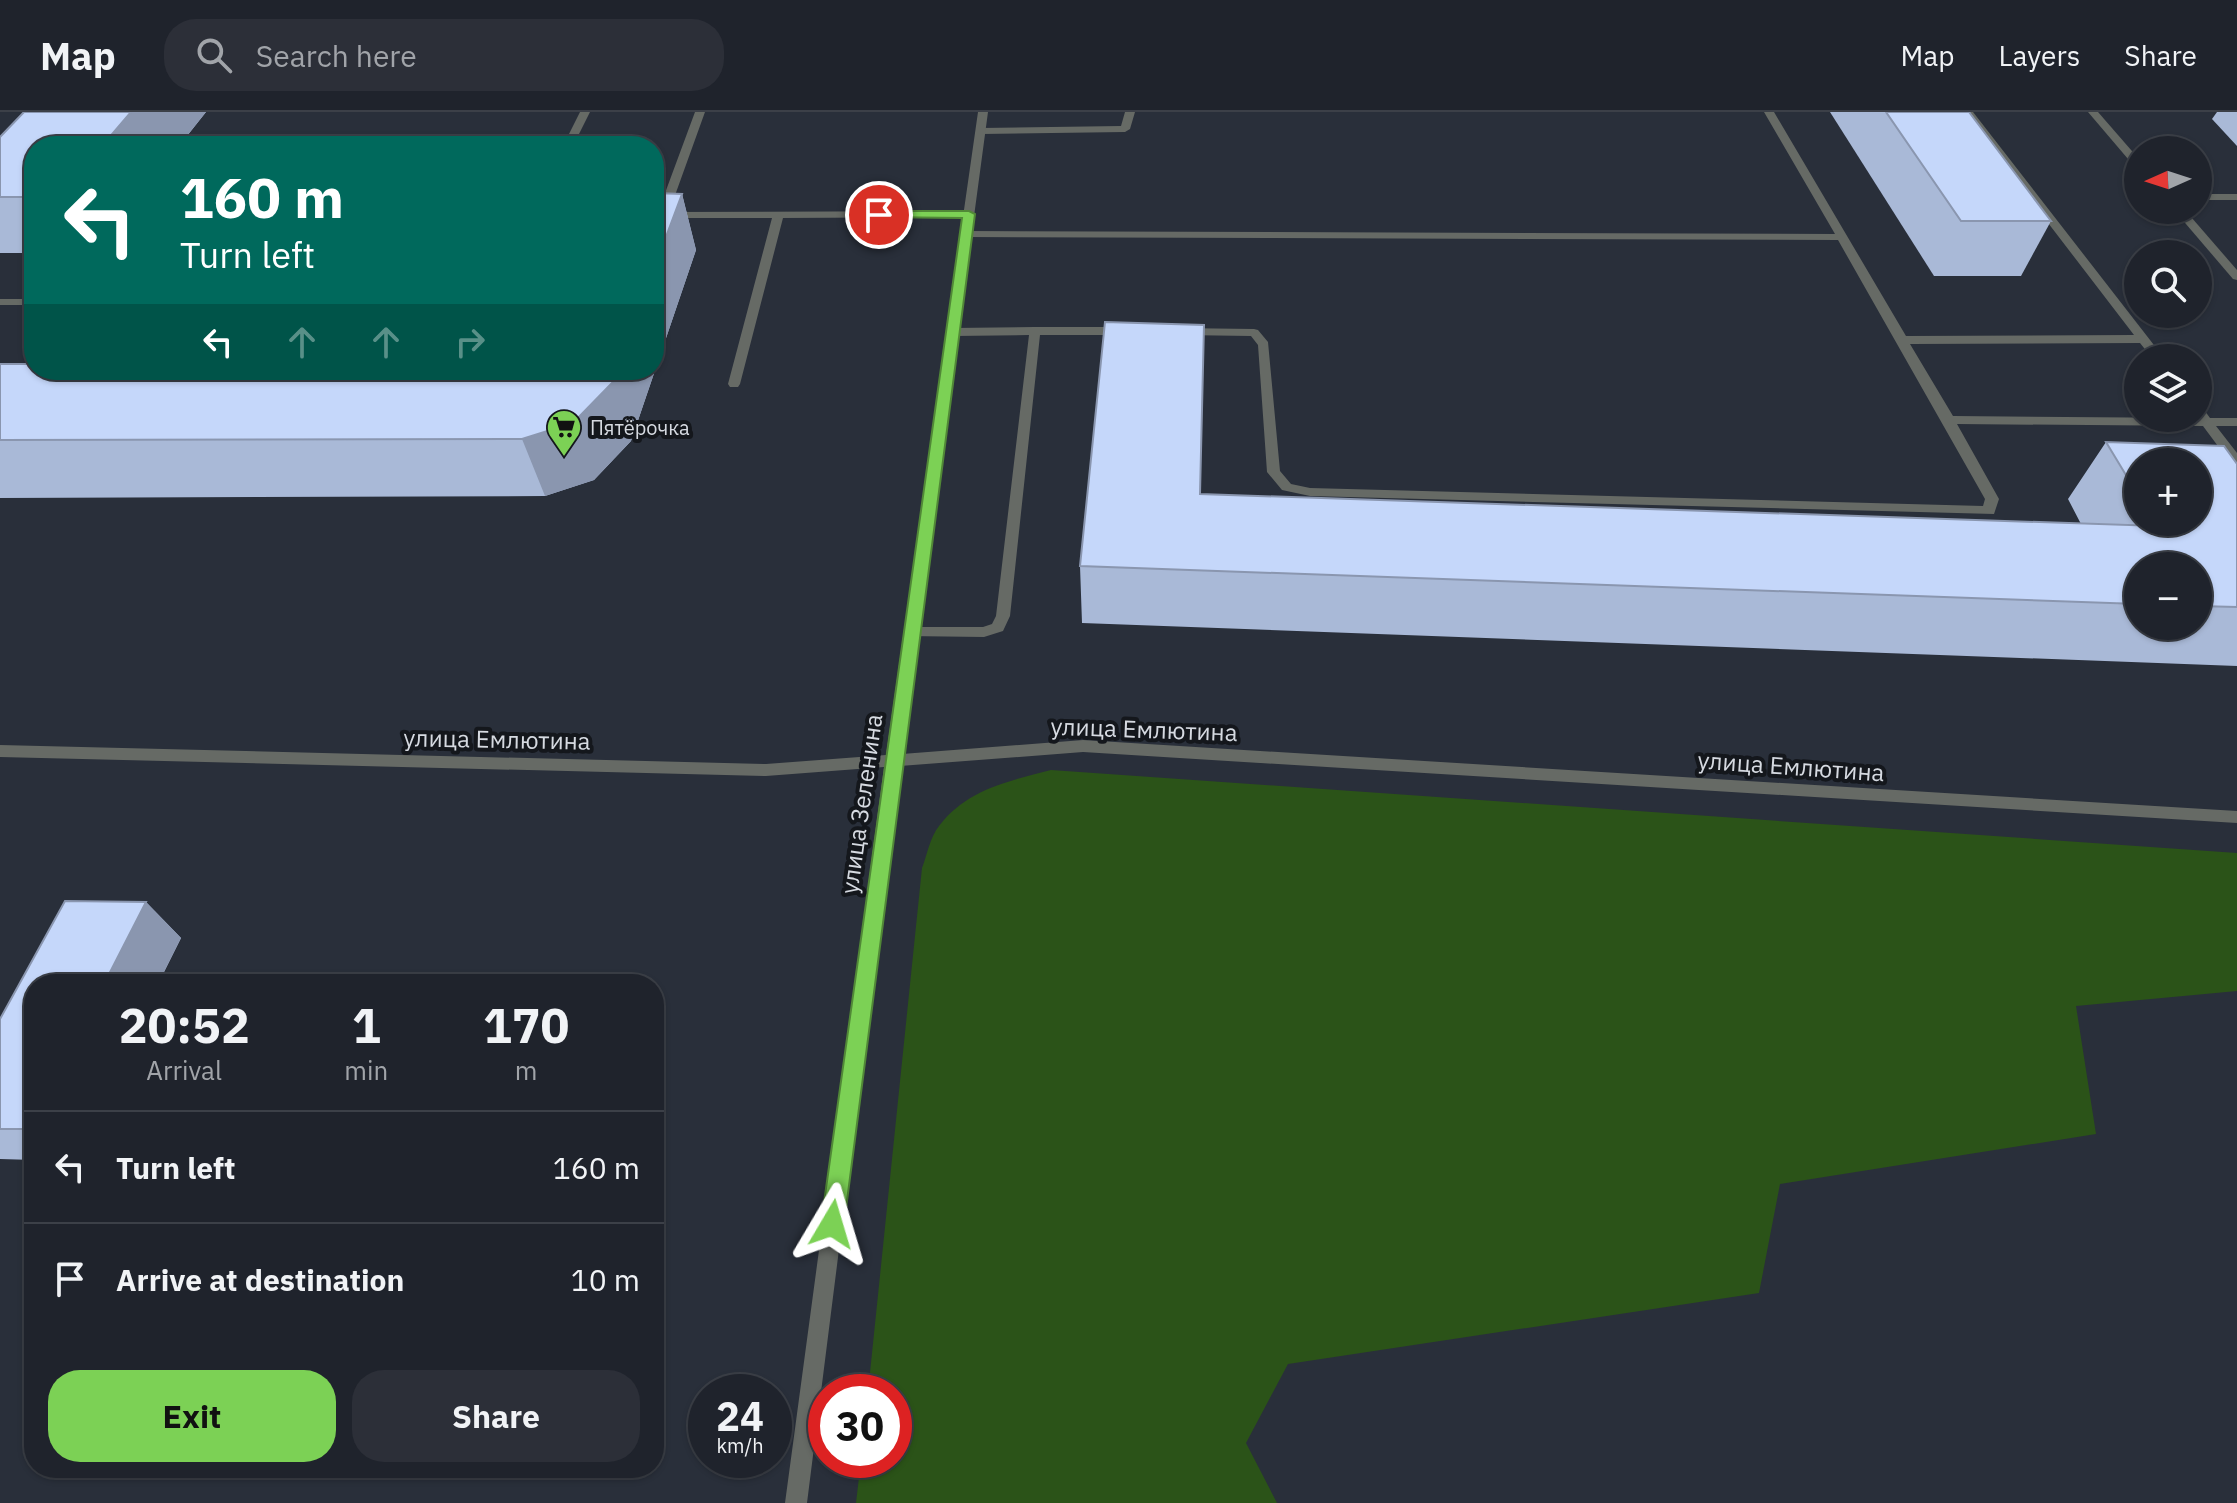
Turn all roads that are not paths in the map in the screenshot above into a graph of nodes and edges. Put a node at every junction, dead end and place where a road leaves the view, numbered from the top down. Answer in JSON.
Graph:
{"nodes":[{"id":1,"x":585,"y":112,"type":"edge"},
{"id":2,"x":700,"y":112,"type":"edge"},
{"id":3,"x":983,"y":112,"type":"edge"},
{"id":4,"x":1130,"y":112,"type":"edge"},
{"id":5,"x":1769,"y":112,"type":"edge"},
{"id":6,"x":1968,"y":112,"type":"edge"},
{"id":7,"x":2093,"y":112,"type":"edge"},
{"id":8,"x":981,"y":131,"type":"junction"},
{"id":9,"x":573,"y":136,"type":"edge"},
{"id":10,"x":2124,"y":148,"type":"edge"},
{"id":11,"x":2212,"y":197,"type":"edge"},
{"id":12,"x":2237,"y":197,"type":"edge"},
{"id":13,"x":664,"y":200,"type":"edge"},
{"id":14,"x":969,"y":214,"type":"junction"},
{"id":15,"x":664,"y":215,"type":"edge"},
{"id":16,"x":778,"y":215,"type":"junction"},
{"id":17,"x":2191,"y":224,"type":"edge"},
{"id":18,"x":966,"y":234,"type":"junction"},
{"id":19,"x":1842,"y":237,"type":"junction"},
{"id":20,"x":2237,"y":277,"type":"edge"},
{"id":21,"x":0,"y":302,"type":"edge"},
{"id":22,"x":24,"y":302,"type":"edge"},
{"id":23,"x":1035,"y":331,"type":"junction"},
{"id":24,"x":1144,"y":331,"type":"edge"},
{"id":25,"x":1160,"y":331,"type":"edge"},
{"id":26,"x":953,"y":332,"type":"junction"},
{"id":27,"x":2143,"y":339,"type":"junction"},
{"id":28,"x":1902,"y":340,"type":"junction"},
{"id":29,"x":2147,"y":344,"type":"edge"},
{"id":30,"x":734,"y":384,"type":"dead end"},
{"id":31,"x":1949,"y":420,"type":"junction"},
{"id":32,"x":2124,"y":421,"type":"edge"},
{"id":33,"x":2212,"y":422,"type":"edge"},
{"id":34,"x":2237,"y":422,"type":"edge"},
{"id":35,"x":2212,"y":429,"type":"edge"},
{"id":36,"x":2237,"y":462,"type":"edge"},
{"id":37,"x":911,"y":632,"type":"junction"},
{"id":38,"x":0,"y":751,"type":"edge"},
{"id":39,"x":893,"y":760,"type":"junction"},
{"id":40,"x":2237,"y":817,"type":"edge"},
{"id":41,"x":796,"y":1503,"type":"edge"}],
"edges":[{"from":1,"to":9,"type":"street"},
{"from":2,"to":13,"type":"street"},
{"from":3,"to":8,"type":"street","name":"улица Зеленина"},
{"from":4,"to":8,"type":"street"},
{"from":5,"to":19,"type":"street"},
{"from":6,"to":27,"type":"street"},
{"from":7,"to":10,"type":"street"},
{"from":8,"to":14,"type":"street","name":"улица Зеленина"},
{"from":11,"to":12,"type":"street"},
{"from":14,"to":16,"type":"street"},
{"from":14,"to":18,"type":"street","name":"улица Зеленина"},
{"from":15,"to":16,"type":"street"},
{"from":16,"to":30,"type":"street"},
{"from":17,"to":20,"type":"street"},
{"from":18,"to":19,"type":"street"},
{"from":18,"to":26,"type":"street","name":"улица Зеленина"},
{"from":19,"to":28,"type":"street"},
{"from":21,"to":22,"type":"street"},
{"from":23,"to":24,"type":"street"},
{"from":23,"to":26,"type":"street"},
{"from":23,"to":37,"type":"street"},
{"from":25,"to":31,"type":"street"},
{"from":26,"to":37,"type":"street","name":"улица Зеленина"},
{"from":27,"to":28,"type":"street"},
{"from":27,"to":29,"type":"street"},
{"from":28,"to":31,"type":"street"},
{"from":31,"to":32,"type":"street"},
{"from":33,"to":34,"type":"street"},
{"from":35,"to":36,"type":"street"},
{"from":37,"to":39,"type":"street","name":"улица Зеленина"},
{"from":38,"to":39,"type":"street","name":"улица Емлютина"},
{"from":39,"to":40,"type":"street","name":"улица Емлютина"},
{"from":39,"to":41,"type":"street","name":"улица Зеленина"}]}
